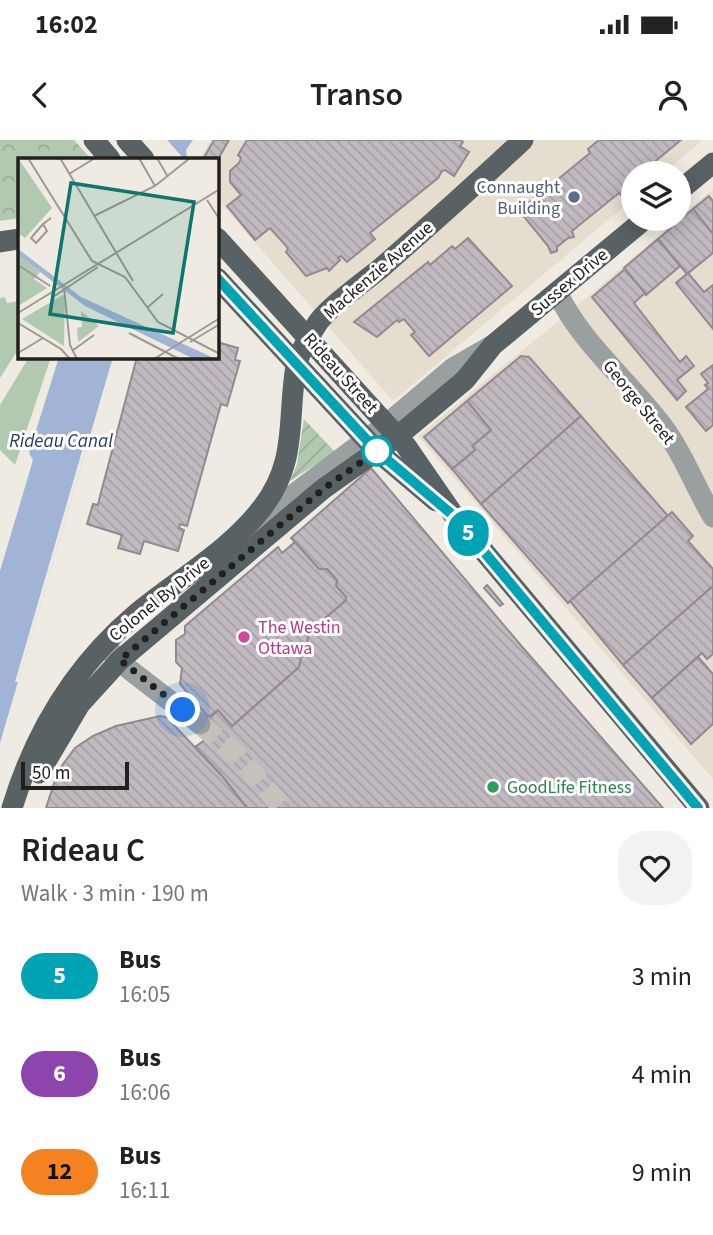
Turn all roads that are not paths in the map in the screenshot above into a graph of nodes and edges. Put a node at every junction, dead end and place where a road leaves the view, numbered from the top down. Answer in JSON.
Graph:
{"nodes":[{"id":1,"x":127,"y":140,"type":"edge"},
{"id":2,"x":523,"y":140,"type":"edge"},
{"id":3,"x":143,"y":158,"type":"edge"},
{"id":4,"x":713,"y":163,"type":"edge"},
{"id":5,"x":691,"y":181,"type":"edge"},
{"id":6,"x":631,"y":231,"type":"edge"},
{"id":7,"x":18,"y":239,"type":"edge"},
{"id":8,"x":219,"y":240,"type":"edge"},
{"id":9,"x":0,"y":242,"type":"edge"},
{"id":10,"x":219,"y":280,"type":"edge"},
{"id":11,"x":557,"y":292,"type":"junction"},
{"id":12,"x":309,"y":339,"type":"junction"},
{"id":13,"x":297,"y":364,"type":"junction"},
{"id":14,"x":392,"y":430,"type":"junction"},
{"id":15,"x":372,"y":445,"type":"junction"},
{"id":16,"x":711,"y":509,"type":"edge"},
{"id":17,"x":455,"y":517,"type":"junction"},
{"id":18,"x":233,"y":540,"type":"junction"},
{"id":19,"x":104,"y":644,"type":"junction"},
{"id":20,"x":120,"y":660,"type":"junction"},
{"id":21,"x":200,"y":724,"type":"tunnel mouth"},
{"id":22,"x":12,"y":808,"type":"edge"},
{"id":23,"x":25,"y":808,"type":"edge"},
{"id":24,"x":699,"y":808,"type":"edge"}],
"edges":[{"from":1,"to":3,"type":"main road","bridge":true},
{"from":2,"to":12,"type":"main road","name":"Mackenzie Avenue"},
{"from":4,"to":5,"type":"main road"},
{"from":6,"to":11,"type":"main road","name":"Sussex Drive"},
{"from":7,"to":9,"type":"main road"},
{"from":8,"to":12,"type":"main road","name":"Rideau Street"},
{"from":10,"to":13,"type":"main road","name":"Rideau Street"},
{"from":11,"to":14,"type":"main road","name":"Sussex Drive"},
{"from":11,"to":16,"type":"street","name":"George Street"},
{"from":12,"to":13,"type":"main road","name":"Mackenzie Avenue"},
{"from":12,"to":14,"type":"main road","name":"Rideau Street"},
{"from":13,"to":15,"type":"main road","name":"Rideau Street"},
{"from":13,"to":18,"type":"main road","name":"Mackenzie Avenue"},
{"from":14,"to":15,"type":"main road","name":"Sussex Drive"},
{"from":14,"to":17,"type":"main road","name":"Rideau Street"},
{"from":15,"to":17,"type":"main road","name":"Rideau Street"},
{"from":15,"to":18,"type":"street","name":"Colonel By Drive"},
{"from":15,"to":20,"type":"main road","name":"Colonel By Drive"},
{"from":17,"to":24,"type":"main road","name":"Rideau Street"},
{"from":18,"to":19,"type":"main road","name":"Colonel By Drive"},
{"from":19,"to":20,"type":"street"},
{"from":19,"to":22,"type":"main road","name":"Colonel By Drive"},
{"from":20,"to":21,"type":"street"},
{"from":20,"to":23,"type":"main road","name":"Colonel By Drive"}]}
